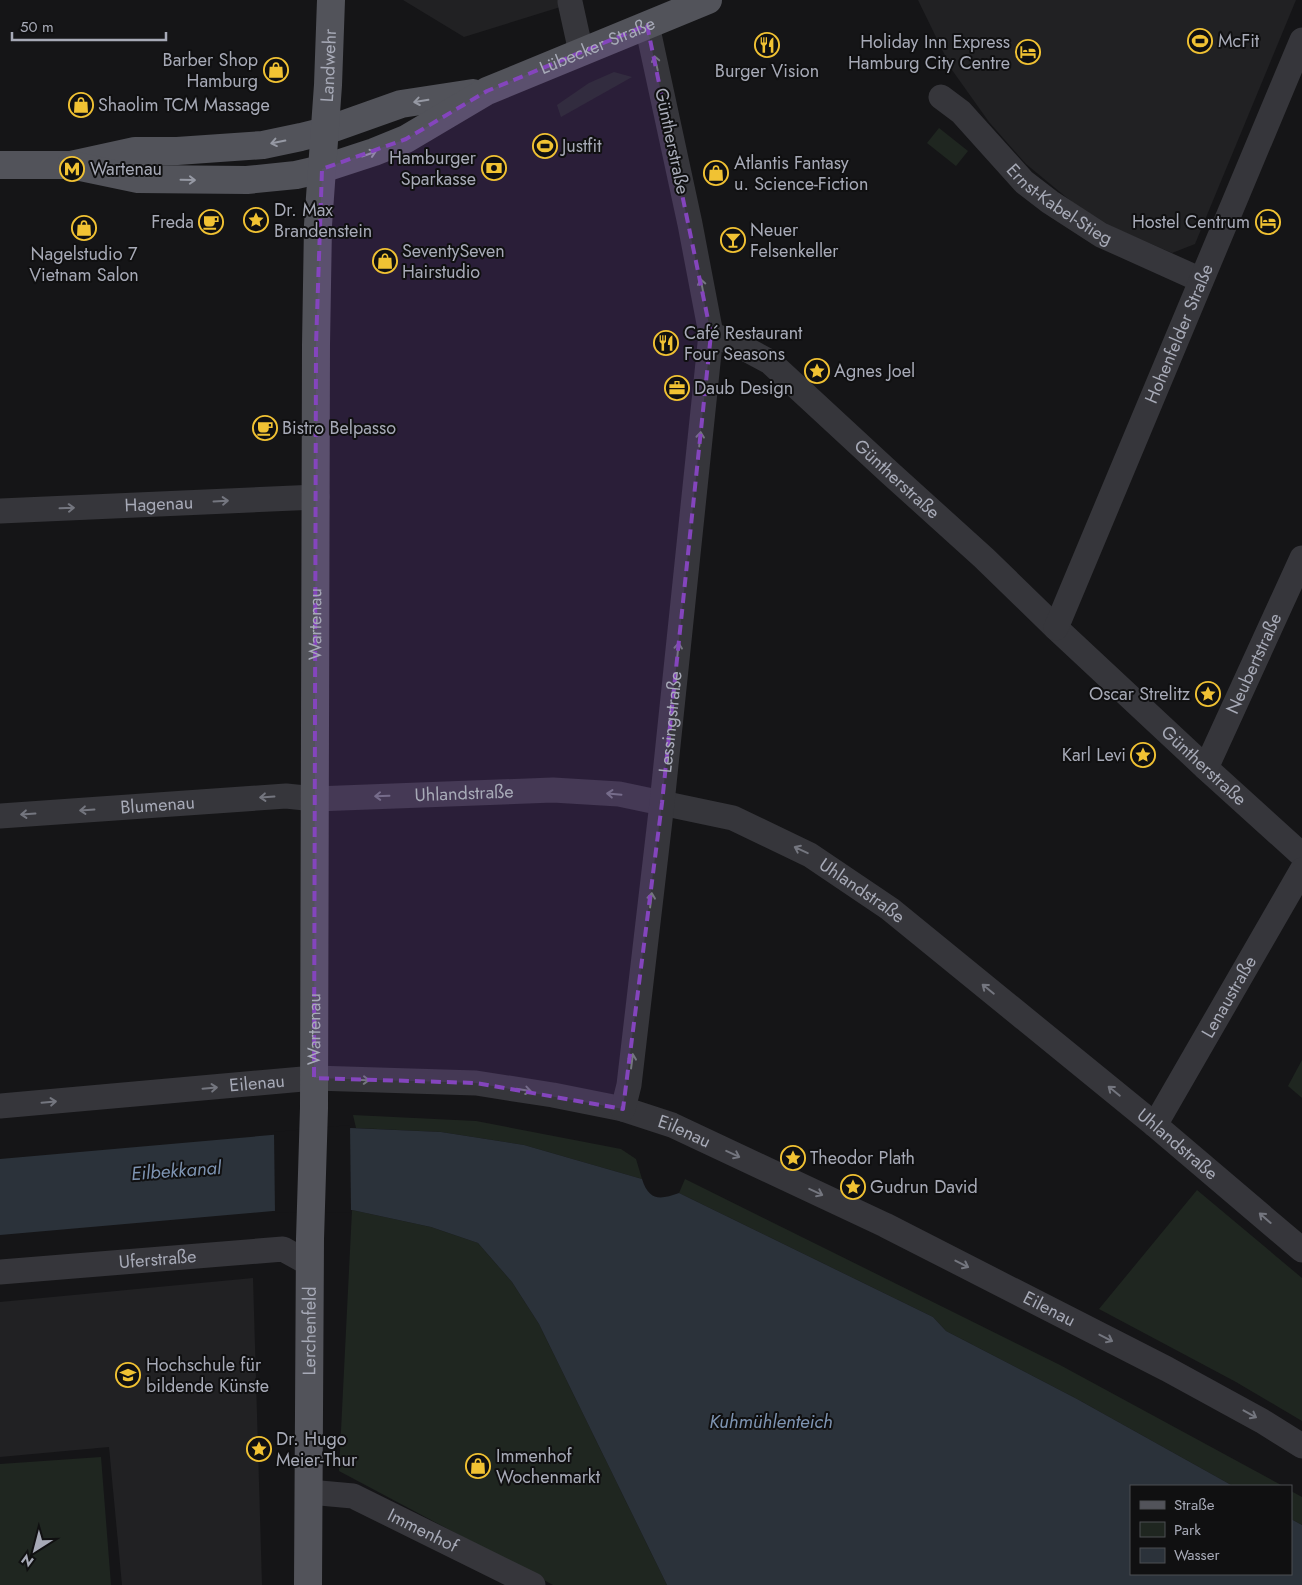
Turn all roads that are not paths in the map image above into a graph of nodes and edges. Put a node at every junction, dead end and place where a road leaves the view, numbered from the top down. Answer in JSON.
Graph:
{"nodes":[{"id":1,"x":331,"y":0,"type":"edge"},
{"id":2,"x":708,"y":0,"type":"edge"},
{"id":3,"x":570,"y":2,"type":"dead end"},
{"id":4,"x":647,"y":26,"type":"junction"},
{"id":5,"x":1302,"y":40,"type":"edge"},
{"id":6,"x":581,"y":52,"type":"junction"},
{"id":7,"x":487,"y":91,"type":"junction"},
{"id":8,"x":941,"y":97,"type":"dead end"},
{"id":9,"x":325,"y":131,"type":"junction"},
{"id":10,"x":0,"y":165,"type":"edge"},
{"id":11,"x":71,"y":165,"type":"junction"},
{"id":12,"x":322,"y":169,"type":"junction"},
{"id":13,"x":1201,"y":280,"type":"junction"},
{"id":14,"x":711,"y":334,"type":"junction"},
{"id":15,"x":317,"y":497,"type":"junction"},
{"id":16,"x":0,"y":511,"type":"edge"},
{"id":17,"x":1302,"y":558,"type":"edge"},
{"id":18,"x":1056,"y":628,"type":"junction"},
{"id":19,"x":1206,"y":768,"type":"junction"},
{"id":20,"x":315,"y":799,"type":"junction"},
{"id":21,"x":662,"y":803,"type":"junction"},
{"id":22,"x":0,"y":816,"type":"edge"},
{"id":23,"x":1302,"y":855,"type":"edge"},
{"id":24,"x":1302,"y":870,"type":"edge"},
{"id":25,"x":314,"y":1078,"type":"junction"},
{"id":26,"x":0,"y":1106,"type":"edge"},
{"id":27,"x":623,"y":1109,"type":"junction"},
{"id":28,"x":1155,"y":1124,"type":"junction"},
{"id":29,"x":1302,"y":1250,"type":"edge"},
{"id":30,"x":310,"y":1264,"type":"junction"},
{"id":31,"x":0,"y":1272,"type":"edge"},
{"id":32,"x":1302,"y":1446,"type":"edge"},
{"id":33,"x":309,"y":1492,"type":"junction"},
{"id":34,"x":308,"y":1585,"type":"edge"},
{"id":35,"x":533,"y":1585,"type":"edge"}],
"edges":[{"from":1,"to":9,"type":"main road","name":"Landwehr"},
{"from":2,"to":4,"type":"main road","name":"Lübecker Straße"},
{"from":3,"to":6,"type":"street"},
{"from":4,"to":6,"type":"main road","name":"Lübecker Straße"},
{"from":14,"to":4,"type":"street","name":"Güntherstraße","one_way":true},
{"from":5,"to":13,"type":"street","name":"Hohenfelder Straße"},
{"from":6,"to":7,"type":"main road","name":"Lübecker Straße"},
{"from":7,"to":9,"type":"main road","name":"Lübecker Straße","one_way":true},
{"from":12,"to":7,"type":"main road","name":"Lübecker Straße","one_way":true},
{"from":8,"to":13,"type":"street","name":"Ernst-Kabel-Stieg"},
{"from":9,"to":11,"type":"main road","name":"Lübecker Straße","one_way":true},
{"from":9,"to":12,"type":"main road","name":"Landwehr"},
{"from":10,"to":11,"type":"main road"},
{"from":11,"to":12,"type":"main road","name":"Lübecker Straße","one_way":true},
{"from":12,"to":15,"type":"main road","name":"Wartenau"},
{"from":13,"to":18,"type":"street","name":"Hohenfelder Straße"},
{"from":14,"to":18,"type":"street","name":"Güntherstraße"},
{"from":21,"to":14,"type":"street","name":"Lessingstraße","one_way":true},
{"from":16,"to":15,"type":"street","name":"Hagenau","one_way":true},
{"from":15,"to":20,"type":"main road","name":"Wartenau"},
{"from":17,"to":19,"type":"street","name":"Neubertstraße"},
{"from":18,"to":19,"type":"street","name":"Güntherstraße"},
{"from":19,"to":23,"type":"street","name":"Güntherstraße"},
{"from":21,"to":20,"type":"street","name":"Uhlandstraße","one_way":true},
{"from":20,"to":22,"type":"street","name":"Blumenau","one_way":true},
{"from":20,"to":25,"type":"main road","name":"Wartenau"},
{"from":27,"to":21,"type":"street","name":"Lessingstraße","one_way":true},
{"from":28,"to":21,"type":"street","name":"Uhlandstraße","one_way":true},
{"from":24,"to":28,"type":"street","name":"Lenaustraße"},
{"from":26,"to":25,"type":"street","name":"Eilenau","one_way":true},
{"from":25,"to":27,"type":"street","name":"Eilenau","one_way":true},
{"from":25,"to":30,"type":"main road","name":"Lerchenfeld"},
{"from":27,"to":32,"type":"street","name":"Eilenau","one_way":true},
{"from":29,"to":28,"type":"street","name":"Uhlandstraße","one_way":true},
{"from":30,"to":31,"type":"street","name":"Uferstraße"},
{"from":30,"to":33,"type":"main road","name":"Lerchenfeld"},
{"from":33,"to":34,"type":"main road","name":"Lerchenfeld"},
{"from":33,"to":35,"type":"street","name":"Immenhof"}]}
